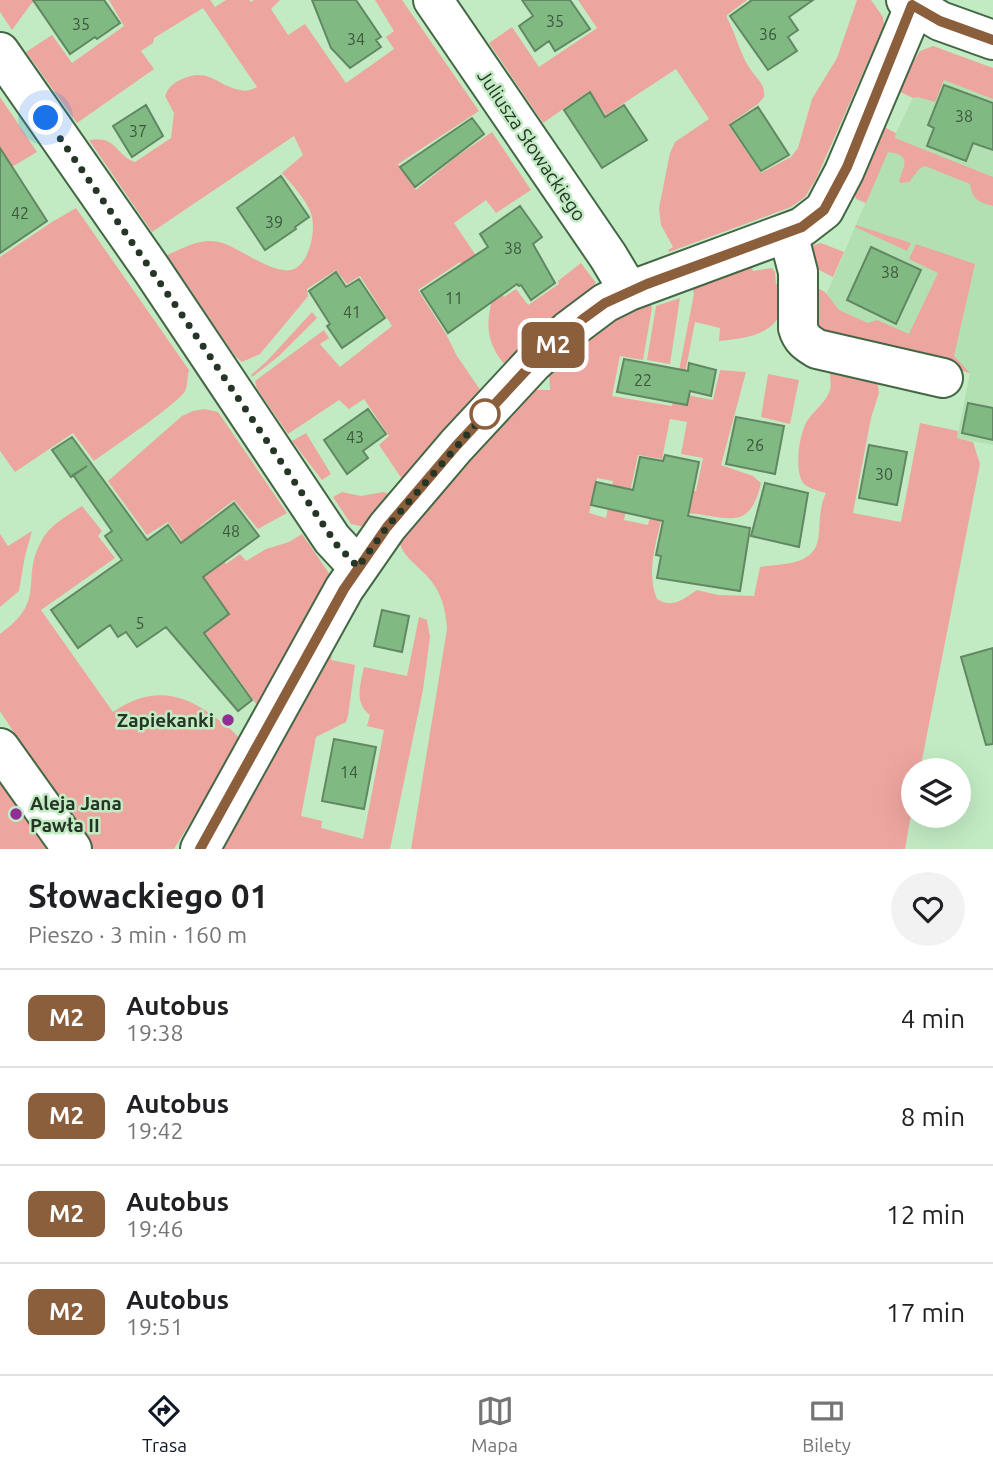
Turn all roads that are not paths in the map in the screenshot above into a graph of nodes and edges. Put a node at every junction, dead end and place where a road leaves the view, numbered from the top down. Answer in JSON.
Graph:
{"nodes":[{"id":1,"x":433,"y":0,"type":"edge"},
{"id":2,"x":911,"y":2,"type":"edge"},
{"id":3,"x":993,"y":40,"type":"edge"},
{"id":4,"x":0,"y":52,"type":"edge"},
{"id":5,"x":788,"y":233,"type":"junction"},
{"id":6,"x":629,"y":291,"type":"junction"},
{"id":7,"x":943,"y":378,"type":"dead end"},
{"id":8,"x":358,"y":567,"type":"junction"},
{"id":9,"x":0,"y":747,"type":"edge"},
{"id":10,"x":72,"y":849,"type":"edge"},
{"id":11,"x":200,"y":849,"type":"edge"}],
"edges":[{"from":1,"to":6,"type":"street","name":"Juliusza Słowackiego"},
{"from":2,"to":3,"type":"street"},
{"from":2,"to":5,"type":"street"},
{"from":4,"to":8,"type":"street"},
{"from":5,"to":6,"type":"street"},
{"from":5,"to":7,"type":"street"},
{"from":6,"to":8,"type":"street"},
{"from":8,"to":11,"type":"street"},
{"from":9,"to":10,"type":"street"}]}
